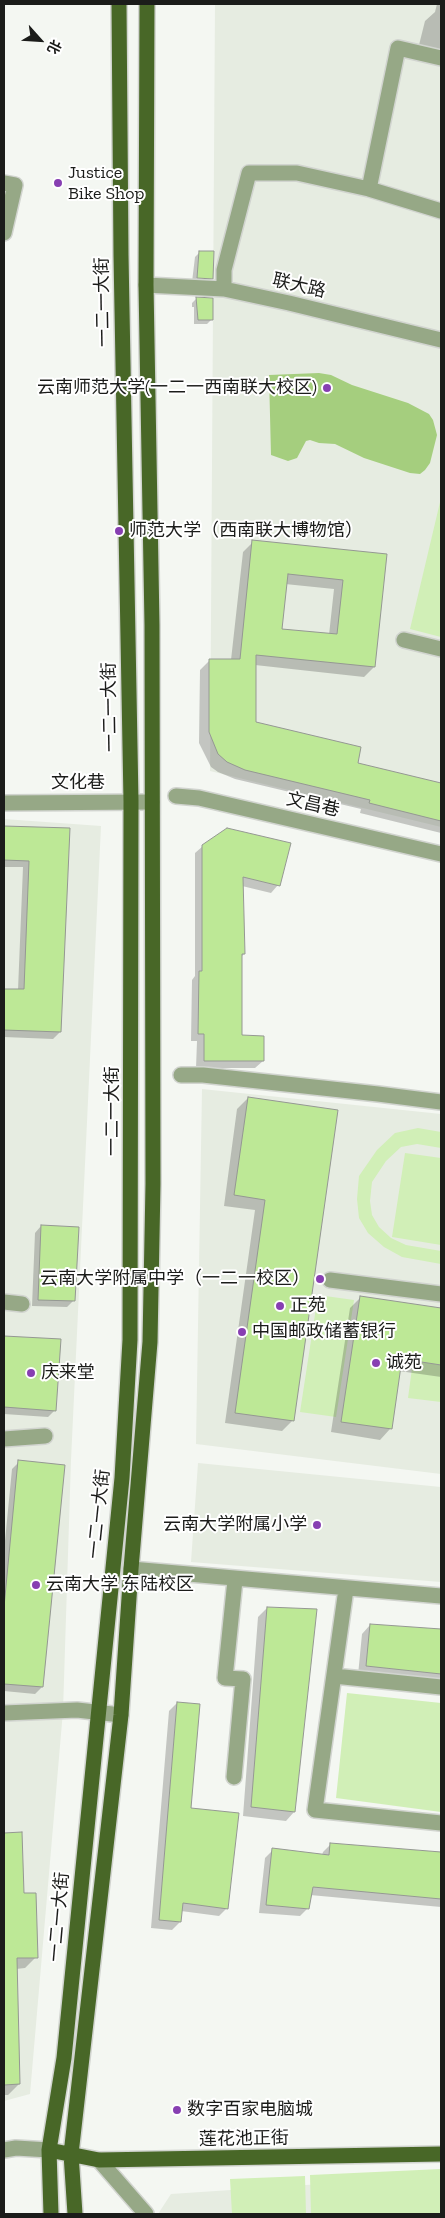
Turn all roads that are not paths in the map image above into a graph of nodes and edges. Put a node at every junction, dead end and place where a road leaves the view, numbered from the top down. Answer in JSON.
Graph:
{"nodes":[{"id":1,"x":119,"y":4,"type":"edge"},
{"id":2,"x":147,"y":4,"type":"edge"},
{"id":3,"x":441,"y":58,"type":"edge"},
{"id":4,"x":4,"y":183,"type":"edge"},
{"id":5,"x":369,"y":188,"type":"junction"},
{"id":6,"x":441,"y":211,"type":"edge"},
{"id":7,"x":4,"y":233,"type":"edge"},
{"id":8,"x":146,"y":285,"type":"junction"},
{"id":9,"x":224,"y":289,"type":"junction"},
{"id":10,"x":441,"y":340,"type":"edge"},
{"id":11,"x":404,"y":640,"type":"dead end"},
{"id":12,"x":441,"y":649,"type":"edge"},
{"id":13,"x":176,"y":796,"type":"dead end"},
{"id":14,"x":131,"y":801,"type":"junction"},
{"id":15,"x":152,"y":802,"type":"junction"},
{"id":16,"x":4,"y":803,"type":"edge"},
{"id":17,"x":441,"y":854,"type":"edge"},
{"id":18,"x":181,"y":1075,"type":"dead end"},
{"id":19,"x":441,"y":1102,"type":"edge"},
{"id":20,"x":330,"y":1280,"type":"dead end"},
{"id":21,"x":441,"y":1294,"type":"edge"},
{"id":22,"x":4,"y":1302,"type":"edge"},
{"id":23,"x":22,"y":1304,"type":"dead end"},
{"id":24,"x":45,"y":1436,"type":"dead end"},
{"id":25,"x":4,"y":1439,"type":"edge"},
{"id":26,"x":131,"y":1570,"type":"junction"},
{"id":27,"x":235,"y":1580,"type":"junction"},
{"id":28,"x":346,"y":1589,"type":"junction"},
{"id":29,"x":441,"y":1596,"type":"edge"},
{"id":30,"x":334,"y":1676,"type":"junction"},
{"id":31,"x":441,"y":1687,"type":"edge"},
{"id":32,"x":4,"y":1712,"type":"edge"},
{"id":33,"x":97,"y":1712,"type":"junction"},
{"id":34,"x":121,"y":1715,"type":"junction"},
{"id":35,"x":234,"y":1777,"type":"dead end"},
{"id":36,"x":441,"y":1823,"type":"edge"},
{"id":37,"x":4,"y":2150,"type":"edge"},
{"id":38,"x":49,"y":2150,"type":"junction"},
{"id":39,"x":71,"y":2154,"type":"junction"},
{"id":40,"x":441,"y":2154,"type":"edge"},
{"id":41,"x":99,"y":2160,"type":"junction"},
{"id":42,"x":51,"y":2214,"type":"edge"},
{"id":43,"x":74,"y":2214,"type":"edge"},
{"id":44,"x":146,"y":2214,"type":"edge"}],
"edges":[{"from":1,"to":14,"type":"main road","name":"一二一大街"},
{"from":2,"to":8,"type":"main road","name":"一二一大街"},
{"from":3,"to":5,"type":"street"},
{"from":4,"to":7,"type":"street"},
{"from":5,"to":6,"type":"street"},
{"from":5,"to":9,"type":"street"},
{"from":8,"to":9,"type":"street","name":"联大路"},
{"from":8,"to":15,"type":"main road","name":"一二一大街"},
{"from":9,"to":10,"type":"street","name":"联大路"},
{"from":11,"to":12,"type":"street"},
{"from":13,"to":17,"type":"street","name":"文昌巷"},
{"from":14,"to":15,"type":"street","name":"文化巷"},
{"from":14,"to":16,"type":"street","name":"文化巷"},
{"from":14,"to":33,"type":"main road","name":"一二一大街"},
{"from":15,"to":26,"type":"main road","name":"一二一大街"},
{"from":18,"to":19,"type":"street"},
{"from":20,"to":21,"type":"street"},
{"from":22,"to":23,"type":"street"},
{"from":24,"to":25,"type":"street"},
{"from":26,"to":27,"type":"street"},
{"from":26,"to":34,"type":"main road","name":"一二一大街"},
{"from":27,"to":28,"type":"street"},
{"from":27,"to":35,"type":"street"},
{"from":28,"to":29,"type":"street"},
{"from":28,"to":30,"type":"street"},
{"from":30,"to":31,"type":"street"},
{"from":30,"to":36,"type":"street"},
{"from":32,"to":33,"type":"street"},
{"from":33,"to":34,"type":"street"},
{"from":33,"to":38,"type":"main road","name":"一二一大街"},
{"from":34,"to":39,"type":"main road","name":"一二一大街"},
{"from":37,"to":38,"type":"street"},
{"from":38,"to":39,"type":"main road","name":"莲花池正街"},
{"from":38,"to":42,"type":"main road","name":"一二一大街"},
{"from":39,"to":41,"type":"main road","name":"莲花池正街"},
{"from":39,"to":43,"type":"main road","name":"一二一大街"},
{"from":40,"to":41,"type":"main road","name":"莲花池正街"},
{"from":41,"to":44,"type":"street"}]}
